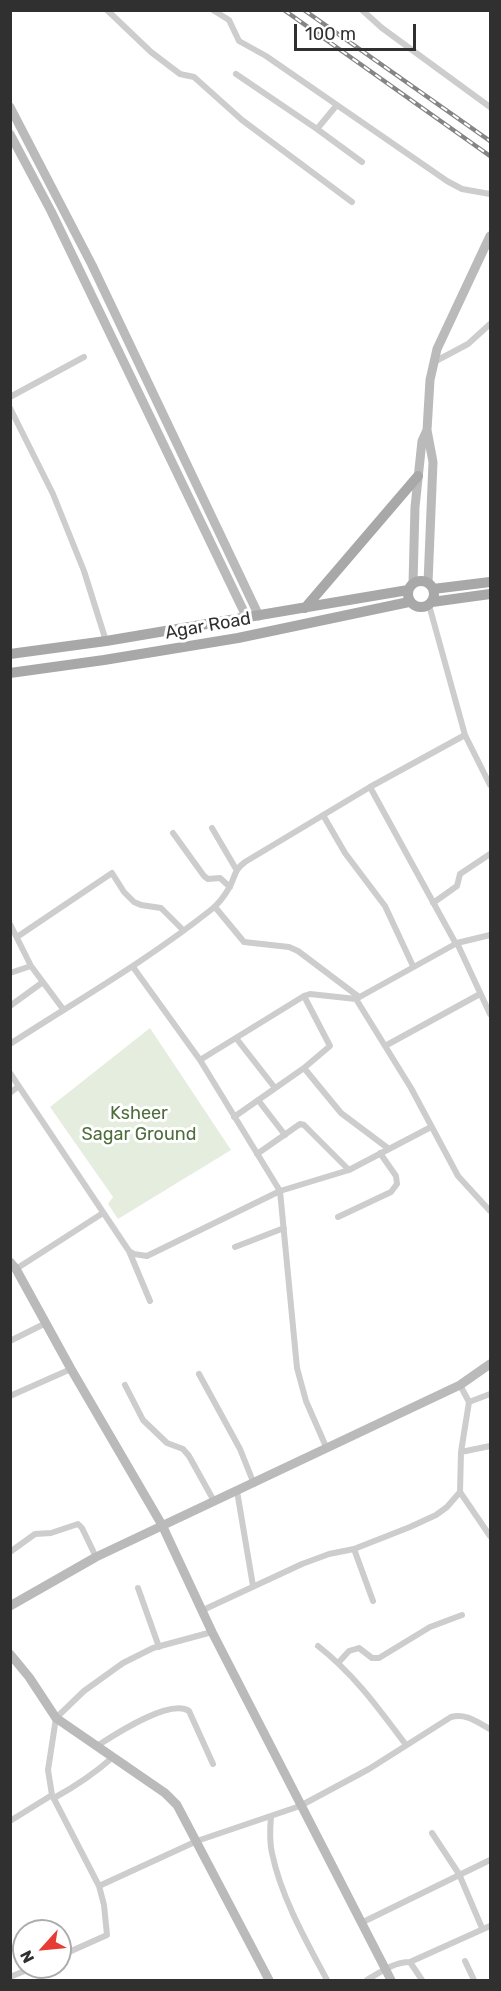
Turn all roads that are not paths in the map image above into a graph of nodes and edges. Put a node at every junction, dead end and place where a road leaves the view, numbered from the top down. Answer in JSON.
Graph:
{"nodes":[{"id":1,"x":107,"y":10,"type":"edge"},
{"id":2,"x":213,"y":10,"type":"edge"},
{"id":3,"x":362,"y":10,"type":"edge"},
{"id":4,"x":236,"y":74,"type":"dead end"},
{"id":5,"x":336,"y":106,"type":"junction"},
{"id":6,"x":10,"y":107,"type":"edge"},
{"id":7,"x":490,"y":107,"type":"edge"},
{"id":8,"x":316,"y":129,"type":"junction"},
{"id":9,"x":24,"y":132,"type":"junction"},
{"id":10,"x":11,"y":136,"type":"edge"},
{"id":11,"x":362,"y":162,"type":"dead end"},
{"id":12,"x":490,"y":194,"type":"edge"},
{"id":13,"x":352,"y":202,"type":"dead end"},
{"id":14,"x":489,"y":240,"type":"edge"},
{"id":15,"x":490,"y":324,"type":"edge"},
{"id":16,"x":132,"y":350,"type":"junction"},
{"id":17,"x":84,"y":357,"type":"dead end"},
{"id":18,"x":121,"y":357,"type":"junction"},
{"id":19,"x":434,"y":362,"type":"junction"},
{"id":20,"x":10,"y":397,"type":"edge"},
{"id":21,"x":10,"y":408,"type":"edge"},
{"id":22,"x":427,"y":429,"type":"junction"},
{"id":23,"x":180,"y":450,"type":"junction"},
{"id":24,"x":170,"y":456,"type":"junction"},
{"id":25,"x":418,"y":476,"type":"junction"},
{"id":26,"x":490,"y":582,"type":"edge"},
{"id":27,"x":410,"y":586,"type":"junction"},
{"id":28,"x":431,"y":586,"type":"junction"},
{"id":29,"x":490,"y":594,"type":"edge"},
{"id":30,"x":410,"y":602,"type":"junction"},
{"id":31,"x":430,"y":604,"type":"junction"},
{"id":32,"x":305,"y":608,"type":"junction"},
{"id":33,"x":259,"y":616,"type":"junction"},
{"id":34,"x":248,"y":618,"type":"junction"},
{"id":35,"x":106,"y":641,"type":"junction"},
{"id":36,"x":10,"y":654,"type":"edge"},
{"id":37,"x":10,"y":672,"type":"edge"},
{"id":38,"x":465,"y":735,"type":"junction"},
{"id":39,"x":490,"y":785,"type":"edge"},
{"id":40,"x":370,"y":787,"type":"junction"},
{"id":41,"x":323,"y":815,"type":"junction"},
{"id":42,"x":212,"y":828,"type":"dead end"},
{"id":43,"x":173,"y":833,"type":"dead end"},
{"id":44,"x":490,"y":854,"type":"edge"},
{"id":45,"x":236,"y":869,"type":"junction"},
{"id":46,"x":230,"y":887,"type":"junction"},
{"id":47,"x":433,"y":903,"type":"junction"},
{"id":48,"x":215,"y":907,"type":"junction"},
{"id":49,"x":10,"y":924,"type":"edge"},
{"id":50,"x":183,"y":930,"type":"junction"},
{"id":51,"x":490,"y":936,"type":"edge"},
{"id":52,"x":17,"y":937,"type":"junction"},
{"id":53,"x":456,"y":944,"type":"junction"},
{"id":54,"x":31,"y":966,"type":"junction"},
{"id":55,"x":412,"y":966,"type":"junction"},
{"id":56,"x":133,"y":967,"type":"junction"},
{"id":57,"x":10,"y":973,"type":"edge"},
{"id":58,"x":43,"y":982,"type":"junction"},
{"id":59,"x":480,"y":994,"type":"junction"},
{"id":60,"x":304,"y":996,"type":"junction"},
{"id":61,"x":357,"y":998,"type":"junction"},
{"id":62,"x":10,"y":1006,"type":"edge"},
{"id":63,"x":63,"y":1009,"type":"junction"},
{"id":64,"x":490,"y":1014,"type":"edge"},
{"id":65,"x":236,"y":1038,"type":"junction"},
{"id":66,"x":10,"y":1044,"type":"edge"},
{"id":67,"x":385,"y":1046,"type":"junction"},
{"id":68,"x":200,"y":1060,"type":"junction"},
{"id":69,"x":304,"y":1068,"type":"junction"},
{"id":70,"x":10,"y":1073,"type":"edge"},
{"id":71,"x":19,"y":1086,"type":"junction"},
{"id":72,"x":275,"y":1088,"type":"junction"},
{"id":73,"x":10,"y":1093,"type":"edge"},
{"id":74,"x":258,"y":1100,"type":"junction"},
{"id":75,"x":234,"y":1117,"type":"junction"},
{"id":76,"x":431,"y":1127,"type":"junction"},
{"id":77,"x":285,"y":1135,"type":"junction"},
{"id":78,"x":389,"y":1149,"type":"junction"},
{"id":79,"x":380,"y":1153,"type":"junction"},
{"id":80,"x":257,"y":1154,"type":"junction"},
{"id":81,"x":349,"y":1170,"type":"junction"},
{"id":82,"x":280,"y":1191,"type":"junction"},
{"id":83,"x":490,"y":1211,"type":"edge"},
{"id":84,"x":103,"y":1213,"type":"junction"},
{"id":85,"x":338,"y":1217,"type":"dead end"},
{"id":86,"x":284,"y":1228,"type":"junction"},
{"id":87,"x":235,"y":1247,"type":"dead end"},
{"id":88,"x":129,"y":1251,"type":"junction"},
{"id":89,"x":14,"y":1266,"type":"edge"},
{"id":90,"x":150,"y":1301,"type":"dead end"},
{"id":91,"x":46,"y":1323,"type":"junction"},
{"id":92,"x":10,"y":1341,"type":"edge"},
{"id":93,"x":490,"y":1364,"type":"edge"},
{"id":94,"x":71,"y":1369,"type":"junction"},
{"id":95,"x":199,"y":1374,"type":"dead end"},
{"id":96,"x":125,"y":1385,"type":"dead end"},
{"id":97,"x":460,"y":1385,"type":"junction"},
{"id":98,"x":490,"y":1394,"type":"edge"},
{"id":99,"x":10,"y":1396,"type":"edge"},
{"id":100,"x":469,"y":1402,"type":"junction"},
{"id":101,"x":490,"y":1446,"type":"edge"},
{"id":102,"x":327,"y":1449,"type":"junction"},
{"id":103,"x":461,"y":1452,"type":"junction"},
{"id":104,"x":254,"y":1484,"type":"junction"},
{"id":105,"x":237,"y":1491,"type":"junction"},
{"id":106,"x":460,"y":1492,"type":"junction"},
{"id":107,"x":214,"y":1502,"type":"junction"},
{"id":108,"x":162,"y":1525,"type":"junction"},
{"id":109,"x":490,"y":1536,"type":"edge"},
{"id":110,"x":354,"y":1549,"type":"junction"},
{"id":111,"x":10,"y":1551,"type":"edge"},
{"id":112,"x":96,"y":1557,"type":"junction"},
{"id":113,"x":253,"y":1586,"type":"junction"},
{"id":114,"x":138,"y":1588,"type":"dead end"},
{"id":115,"x":373,"y":1601,"type":"dead end"},
{"id":116,"x":10,"y":1606,"type":"edge"},
{"id":117,"x":203,"y":1610,"type":"junction"},
{"id":118,"x":462,"y":1615,"type":"dead end"},
{"id":119,"x":212,"y":1632,"type":"junction"},
{"id":120,"x":318,"y":1646,"type":"dead end"},
{"id":121,"x":159,"y":1647,"type":"junction"},
{"id":122,"x":10,"y":1654,"type":"edge"},
{"id":123,"x":339,"y":1662,"type":"junction"},
{"id":124,"x":56,"y":1718,"type":"junction"},
{"id":125,"x":490,"y":1729,"type":"edge"},
{"id":126,"x":406,"y":1745,"type":"junction"},
{"id":127,"x":97,"y":1746,"type":"junction"},
{"id":128,"x":113,"y":1757,"type":"junction"},
{"id":129,"x":213,"y":1764,"type":"dead end"},
{"id":130,"x":53,"y":1797,"type":"junction"},
{"id":131,"x":300,"y":1806,"type":"junction"},
{"id":132,"x":271,"y":1816,"type":"junction"},
{"id":133,"x":10,"y":1821,"type":"edge"},
{"id":134,"x":432,"y":1833,"type":"dead end"},
{"id":135,"x":197,"y":1841,"type":"junction"},
{"id":136,"x":490,"y":1860,"type":"edge"},
{"id":137,"x":459,"y":1874,"type":"junction"},
{"id":138,"x":99,"y":1886,"type":"junction"},
{"id":139,"x":362,"y":1923,"type":"junction"},
{"id":140,"x":490,"y":1926,"type":"edge"},
{"id":141,"x":482,"y":1928,"type":"junction"},
{"id":142,"x":72,"y":1951,"type":"edge"},
{"id":143,"x":465,"y":1961,"type":"dead end"},
{"id":144,"x":410,"y":1962,"type":"junction"},
{"id":145,"x":386,"y":1969,"type":"junction"},
{"id":146,"x":269,"y":1980,"type":"edge"},
{"id":147,"x":327,"y":1980,"type":"edge"},
{"id":148,"x":367,"y":1980,"type":"edge"},
{"id":149,"x":391,"y":1980,"type":"edge"},
{"id":150,"x":422,"y":1980,"type":"edge"},
{"id":151,"x":474,"y":1980,"type":"edge"}],
"edges":[{"from":1,"to":13,"type":"street"},
{"from":2,"to":5,"type":"street"},
{"from":3,"to":7,"type":"street"},
{"from":4,"to":8,"type":"street"},
{"from":5,"to":8,"type":"street"},
{"from":5,"to":12,"type":"street"},
{"from":6,"to":9,"type":"street"},
{"from":8,"to":11,"type":"street"},
{"from":9,"to":10,"type":"street"},
{"from":9,"to":16,"type":"street"},
{"from":10,"to":18,"type":"street"},
{"from":14,"to":19,"type":"street"},
{"from":15,"to":19,"type":"street"},
{"from":16,"to":18,"type":"street"},
{"from":16,"to":23,"type":"street"},
{"from":17,"to":20,"type":"street"},
{"from":18,"to":24,"type":"street"},
{"from":19,"to":22,"type":"street"},
{"from":21,"to":35,"type":"street"},
{"from":22,"to":25,"type":"street"},
{"from":22,"to":28,"type":"street"},
{"from":23,"to":24,"type":"street"},
{"from":23,"to":33,"type":"street"},
{"from":24,"to":34,"type":"street"},
{"from":25,"to":27,"type":"street"},
{"from":25,"to":32,"type":"main road"},
{"from":26,"to":28,"type":"main road"},
{"from":27,"to":28,"type":"main road"},
{"from":27,"to":30,"type":"main road"},
{"from":27,"to":32,"type":"main road"},
{"from":28,"to":31,"type":"main road"},
{"from":29,"to":31,"type":"main road","name":"Agar Road"},
{"from":30,"to":31,"type":"main road","name":"Agar Road"},
{"from":30,"to":37,"type":"main road","name":"Agar Road"},
{"from":31,"to":38,"type":"street"},
{"from":32,"to":33,"type":"main road"},
{"from":33,"to":34,"type":"main road"},
{"from":34,"to":35,"type":"main road"},
{"from":35,"to":36,"type":"main road"},
{"from":38,"to":39,"type":"street"},
{"from":38,"to":40,"type":"street"},
{"from":40,"to":41,"type":"street"},
{"from":40,"to":47,"type":"street"},
{"from":41,"to":45,"type":"street"},
{"from":41,"to":55,"type":"street"},
{"from":42,"to":45,"type":"street"},
{"from":43,"to":46,"type":"street"},
{"from":44,"to":47,"type":"street"},
{"from":45,"to":46,"type":"street"},
{"from":46,"to":48,"type":"street"},
{"from":47,"to":53,"type":"street"},
{"from":48,"to":50,"type":"street"},
{"from":48,"to":61,"type":"street"},
{"from":49,"to":52,"type":"street"},
{"from":50,"to":52,"type":"street"},
{"from":50,"to":56,"type":"street"},
{"from":51,"to":53,"type":"street"},
{"from":52,"to":54,"type":"street"},
{"from":53,"to":55,"type":"street"},
{"from":53,"to":59,"type":"street"},
{"from":54,"to":57,"type":"street"},
{"from":54,"to":58,"type":"street"},
{"from":55,"to":61,"type":"street"},
{"from":56,"to":63,"type":"street"},
{"from":56,"to":68,"type":"street"},
{"from":58,"to":62,"type":"street"},
{"from":58,"to":63,"type":"street"},
{"from":59,"to":64,"type":"street"},
{"from":59,"to":67,"type":"street"},
{"from":60,"to":61,"type":"street"},
{"from":60,"to":65,"type":"street"},
{"from":60,"to":69,"type":"street"},
{"from":61,"to":67,"type":"street"},
{"from":63,"to":66,"type":"street"},
{"from":65,"to":68,"type":"street"},
{"from":65,"to":72,"type":"street"},
{"from":67,"to":76,"type":"street"},
{"from":68,"to":75,"type":"street"},
{"from":69,"to":72,"type":"street"},
{"from":69,"to":78,"type":"street"},
{"from":70,"to":71,"type":"street"},
{"from":71,"to":73,"type":"street"},
{"from":71,"to":84,"type":"street"},
{"from":72,"to":74,"type":"street"},
{"from":74,"to":75,"type":"street"},
{"from":74,"to":77,"type":"street"},
{"from":75,"to":80,"type":"street"},
{"from":76,"to":78,"type":"street"},
{"from":76,"to":83,"type":"street"},
{"from":77,"to":80,"type":"street"},
{"from":77,"to":81,"type":"street"},
{"from":78,"to":79,"type":"street"},
{"from":79,"to":81,"type":"street"},
{"from":79,"to":85,"type":"street"},
{"from":80,"to":82,"type":"street"},
{"from":81,"to":82,"type":"street"},
{"from":82,"to":86,"type":"street"},
{"from":82,"to":88,"type":"street"},
{"from":84,"to":88,"type":"street"},
{"from":84,"to":89,"type":"street"},
{"from":86,"to":87,"type":"street"},
{"from":86,"to":102,"type":"street"},
{"from":88,"to":90,"type":"street"},
{"from":89,"to":91,"type":"street"},
{"from":91,"to":92,"type":"street"},
{"from":91,"to":94,"type":"street"},
{"from":93,"to":97,"type":"street"},
{"from":94,"to":99,"type":"street"},
{"from":94,"to":108,"type":"street"},
{"from":95,"to":104,"type":"street"},
{"from":96,"to":107,"type":"street"},
{"from":97,"to":100,"type":"street"},
{"from":97,"to":102,"type":"street"},
{"from":98,"to":100,"type":"street"},
{"from":100,"to":103,"type":"street"},
{"from":101,"to":103,"type":"street"},
{"from":102,"to":104,"type":"street"},
{"from":103,"to":106,"type":"street"},
{"from":104,"to":105,"type":"street"},
{"from":105,"to":107,"type":"street"},
{"from":105,"to":113,"type":"street"},
{"from":106,"to":109,"type":"street"},
{"from":106,"to":110,"type":"street"},
{"from":107,"to":108,"type":"street"},
{"from":108,"to":112,"type":"street"},
{"from":108,"to":117,"type":"street"},
{"from":110,"to":113,"type":"street"},
{"from":110,"to":115,"type":"street"},
{"from":111,"to":112,"type":"street"},
{"from":112,"to":116,"type":"street"},
{"from":113,"to":117,"type":"street"},
{"from":114,"to":121,"type":"street"},
{"from":117,"to":119,"type":"street"},
{"from":118,"to":123,"type":"street"},
{"from":119,"to":121,"type":"street"},
{"from":119,"to":131,"type":"street"},
{"from":120,"to":123,"type":"street"},
{"from":121,"to":124,"type":"street"},
{"from":122,"to":124,"type":"street"},
{"from":123,"to":126,"type":"street"},
{"from":124,"to":127,"type":"street"},
{"from":124,"to":130,"type":"street"},
{"from":125,"to":126,"type":"street"},
{"from":126,"to":131,"type":"street"},
{"from":127,"to":128,"type":"street"},
{"from":127,"to":129,"type":"street"},
{"from":128,"to":130,"type":"street"},
{"from":128,"to":135,"type":"street"},
{"from":130,"to":133,"type":"street"},
{"from":130,"to":138,"type":"street"},
{"from":131,"to":132,"type":"street"},
{"from":131,"to":139,"type":"street"},
{"from":132,"to":135,"type":"street"},
{"from":132,"to":147,"type":"street"},
{"from":134,"to":137,"type":"street"},
{"from":135,"to":138,"type":"street"},
{"from":135,"to":146,"type":"street"},
{"from":136,"to":137,"type":"street"},
{"from":137,"to":139,"type":"street"},
{"from":137,"to":141,"type":"street"},
{"from":138,"to":142,"type":"street"},
{"from":139,"to":145,"type":"street"},
{"from":140,"to":141,"type":"street"},
{"from":141,"to":144,"type":"street"},
{"from":143,"to":151,"type":"street"},
{"from":144,"to":145,"type":"street"},
{"from":144,"to":150,"type":"street"},
{"from":145,"to":148,"type":"street"},
{"from":145,"to":149,"type":"street"}]}
